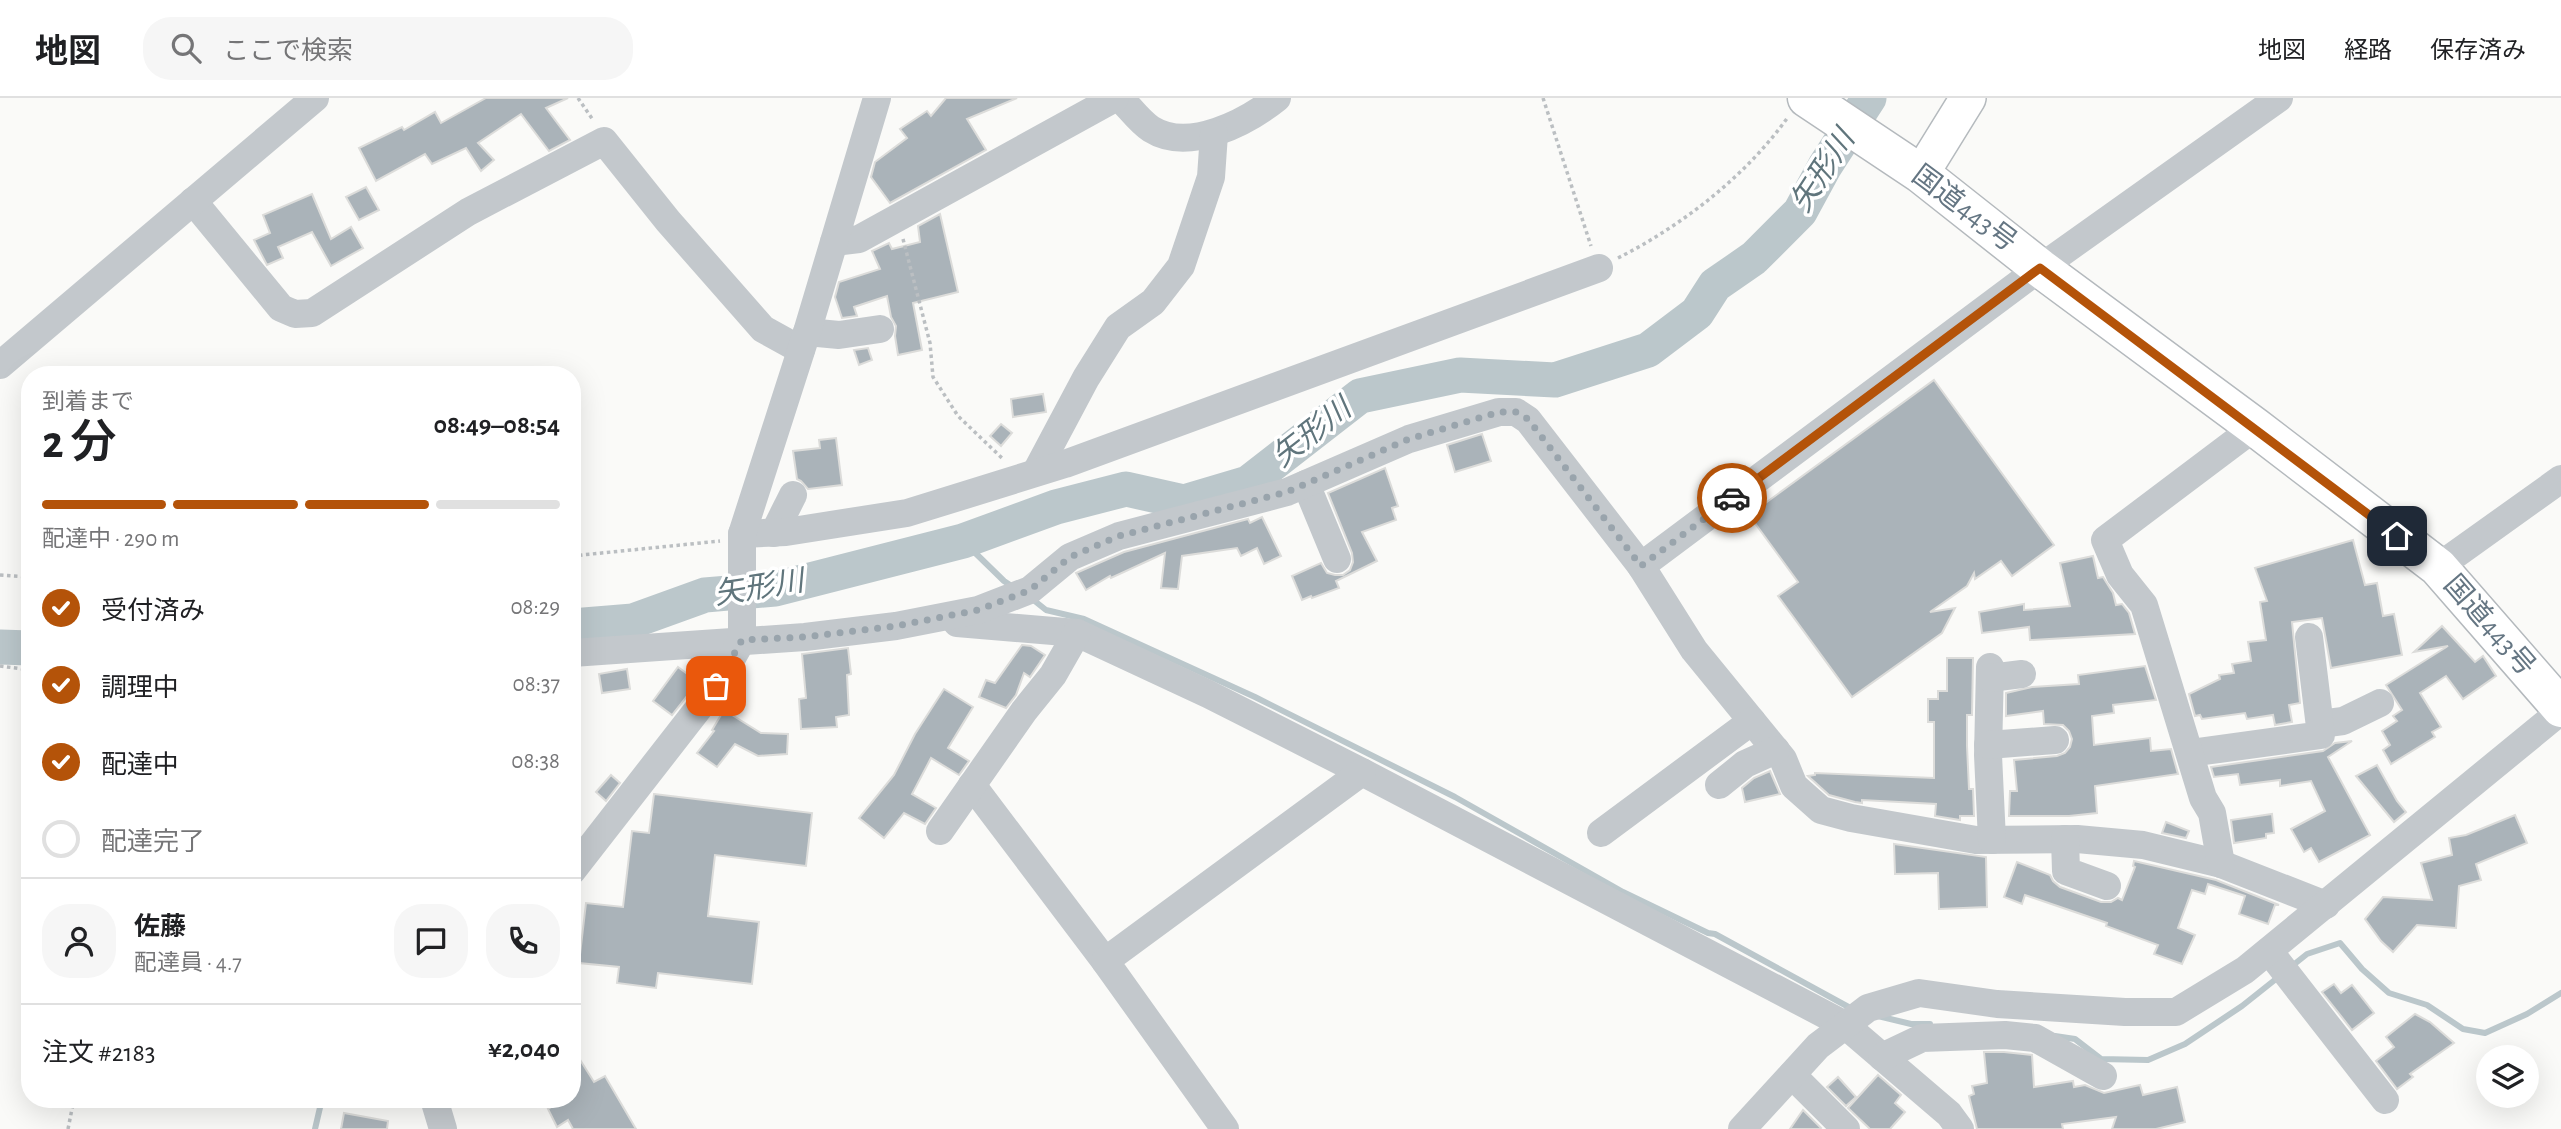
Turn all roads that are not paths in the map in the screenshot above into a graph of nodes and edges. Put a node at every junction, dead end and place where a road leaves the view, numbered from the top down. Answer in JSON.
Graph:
{"nodes":[{"id":1,"x":315,"y":98,"type":"edge"},
{"id":2,"x":877,"y":98,"type":"edge"},
{"id":3,"x":1118,"y":98,"type":"edge"},
{"id":4,"x":1277,"y":98,"type":"edge"},
{"id":5,"x":1968,"y":98,"type":"edge"},
{"id":6,"x":2278,"y":98,"type":"edge"},
{"id":7,"x":1798,"y":106,"type":"edge"},
{"id":8,"x":1214,"y":134,"type":"junction"},
{"id":9,"x":1921,"y":174,"type":"junction"},
{"id":10,"x":193,"y":201,"type":"junction"},
{"id":11,"x":834,"y":242,"type":"junction"},
{"id":12,"x":1599,"y":268,"type":"road end"},
{"id":13,"x":2040,"y":268,"type":"junction"},
{"id":14,"x":880,"y":329,"type":"dead end"},
{"id":15,"x":804,"y":341,"type":"junction"},
{"id":16,"x":0,"y":365,"type":"edge"},
{"id":17,"x":2255,"y":427,"type":"junction"},
{"id":18,"x":1031,"y":474,"type":"junction"},
{"id":19,"x":2561,"y":479,"type":"edge"},
{"id":20,"x":1306,"y":484,"type":"junction"},
{"id":21,"x":793,"y":495,"type":"dead end"},
{"id":22,"x":774,"y":533,"type":"junction"},
{"id":23,"x":741,"y":541,"type":"junction"},
{"id":24,"x":1337,"y":559,"type":"dead end"},
{"id":25,"x":1641,"y":566,"type":"junction"},
{"id":26,"x":2438,"y":567,"type":"junction"},
{"id":27,"x":923,"y":621,"type":"junction"},
{"id":28,"x":742,"y":634,"type":"junction"},
{"id":29,"x":1077,"y":634,"type":"junction"},
{"id":30,"x":2309,"y":637,"type":"dead end"},
{"id":31,"x":581,"y":652,"type":"edge"},
{"id":32,"x":2022,"y":674,"type":"dead end"},
{"id":33,"x":2380,"y":703,"type":"dead end"},
{"id":34,"x":2561,"y":709,"type":"edge"},
{"id":35,"x":1752,"y":721,"type":"junction"},
{"id":36,"x":2320,"y":724,"type":"junction"},
{"id":37,"x":2055,"y":740,"type":"dead end"},
{"id":38,"x":1988,"y":745,"type":"junction"},
{"id":39,"x":1776,"y":750,"type":"junction"},
{"id":40,"x":2190,"y":753,"type":"junction"},
{"id":41,"x":1362,"y":772,"type":"junction"},
{"id":42,"x":972,"y":785,"type":"junction"},
{"id":43,"x":1719,"y":785,"type":"dead end"},
{"id":44,"x":940,"y":831,"type":"dead end"},
{"id":45,"x":1601,"y":833,"type":"dead end"},
{"id":46,"x":2065,"y":839,"type":"junction"},
{"id":47,"x":1992,"y":840,"type":"junction"},
{"id":48,"x":581,"y":859,"type":"edge"},
{"id":49,"x":2221,"y":864,"type":"junction"},
{"id":50,"x":2107,"y":886,"type":"dead end"},
{"id":51,"x":2326,"y":905,"type":"junction"},
{"id":52,"x":2269,"y":951,"type":"junction"},
{"id":53,"x":1105,"y":961,"type":"junction"},
{"id":54,"x":1846,"y":1026,"type":"junction"},
{"id":55,"x":1882,"y":1057,"type":"junction"},
{"id":56,"x":1792,"y":1075,"type":"junction"},
{"id":57,"x":2103,"y":1076,"type":"dead end"},
{"id":58,"x":2385,"y":1100,"type":"dead end"},
{"id":59,"x":437,"y":1108,"type":"edge"},
{"id":60,"x":443,"y":1129,"type":"edge"},
{"id":61,"x":1225,"y":1129,"type":"edge"},
{"id":62,"x":1742,"y":1129,"type":"edge"},
{"id":63,"x":1846,"y":1129,"type":"edge"},
{"id":64,"x":1960,"y":1129,"type":"edge"}],
"edges":[{"from":1,"to":10,"type":"street"},
{"from":2,"to":11,"type":"street"},
{"from":3,"to":8,"type":"street"},
{"from":3,"to":11,"type":"street"},
{"from":4,"to":8,"type":"street"},
{"from":5,"to":9,"type":"main road"},
{"from":6,"to":13,"type":"street"},
{"from":7,"to":9,"type":"highway","name":"国道443号"},
{"from":8,"to":18,"type":"street"},
{"from":9,"to":13,"type":"highway","name":"国道443号"},
{"from":10,"to":15,"type":"street"},
{"from":10,"to":16,"type":"street"},
{"from":11,"to":15,"type":"street"},
{"from":12,"to":18,"type":"street"},
{"from":13,"to":17,"type":"highway","name":"国道443号"},
{"from":13,"to":25,"type":"street"},
{"from":14,"to":15,"type":"street"},
{"from":15,"to":23,"type":"street"},
{"from":17,"to":26,"type":"highway","name":"国道443号"},
{"from":17,"to":40,"type":"street"},
{"from":18,"to":22,"type":"street"},
{"from":19,"to":26,"type":"street"},
{"from":20,"to":24,"type":"street"},
{"from":20,"to":25,"type":"street"},
{"from":20,"to":27,"type":"street"},
{"from":21,"to":22,"type":"street"},
{"from":22,"to":23,"type":"street"},
{"from":23,"to":28,"type":"street"},
{"from":25,"to":35,"type":"street"},
{"from":26,"to":34,"type":"highway","name":"国道443号"},
{"from":27,"to":28,"type":"street"},
{"from":27,"to":29,"type":"street"},
{"from":28,"to":31,"type":"street"},
{"from":28,"to":48,"type":"street"},
{"from":29,"to":41,"type":"street"},
{"from":29,"to":42,"type":"street"},
{"from":30,"to":36,"type":"street"},
{"from":32,"to":38,"type":"street"},
{"from":33,"to":36,"type":"street"},
{"from":34,"to":51,"type":"street"},
{"from":35,"to":39,"type":"street"},
{"from":35,"to":45,"type":"street"},
{"from":36,"to":40,"type":"street"},
{"from":37,"to":38,"type":"street"},
{"from":38,"to":47,"type":"street"},
{"from":39,"to":43,"type":"street"},
{"from":39,"to":47,"type":"street"},
{"from":40,"to":49,"type":"street"},
{"from":41,"to":53,"type":"street"},
{"from":41,"to":54,"type":"street"},
{"from":42,"to":44,"type":"street"},
{"from":42,"to":53,"type":"street"},
{"from":46,"to":47,"type":"street"},
{"from":46,"to":49,"type":"street"},
{"from":46,"to":50,"type":"street"},
{"from":49,"to":51,"type":"street"},
{"from":51,"to":52,"type":"street"},
{"from":52,"to":54,"type":"street"},
{"from":52,"to":58,"type":"street"},
{"from":53,"to":61,"type":"street"},
{"from":54,"to":55,"type":"street"},
{"from":54,"to":56,"type":"street"},
{"from":55,"to":57,"type":"street"},
{"from":55,"to":64,"type":"street"},
{"from":56,"to":62,"type":"street"},
{"from":56,"to":63,"type":"street"},
{"from":59,"to":60,"type":"street"}]}
